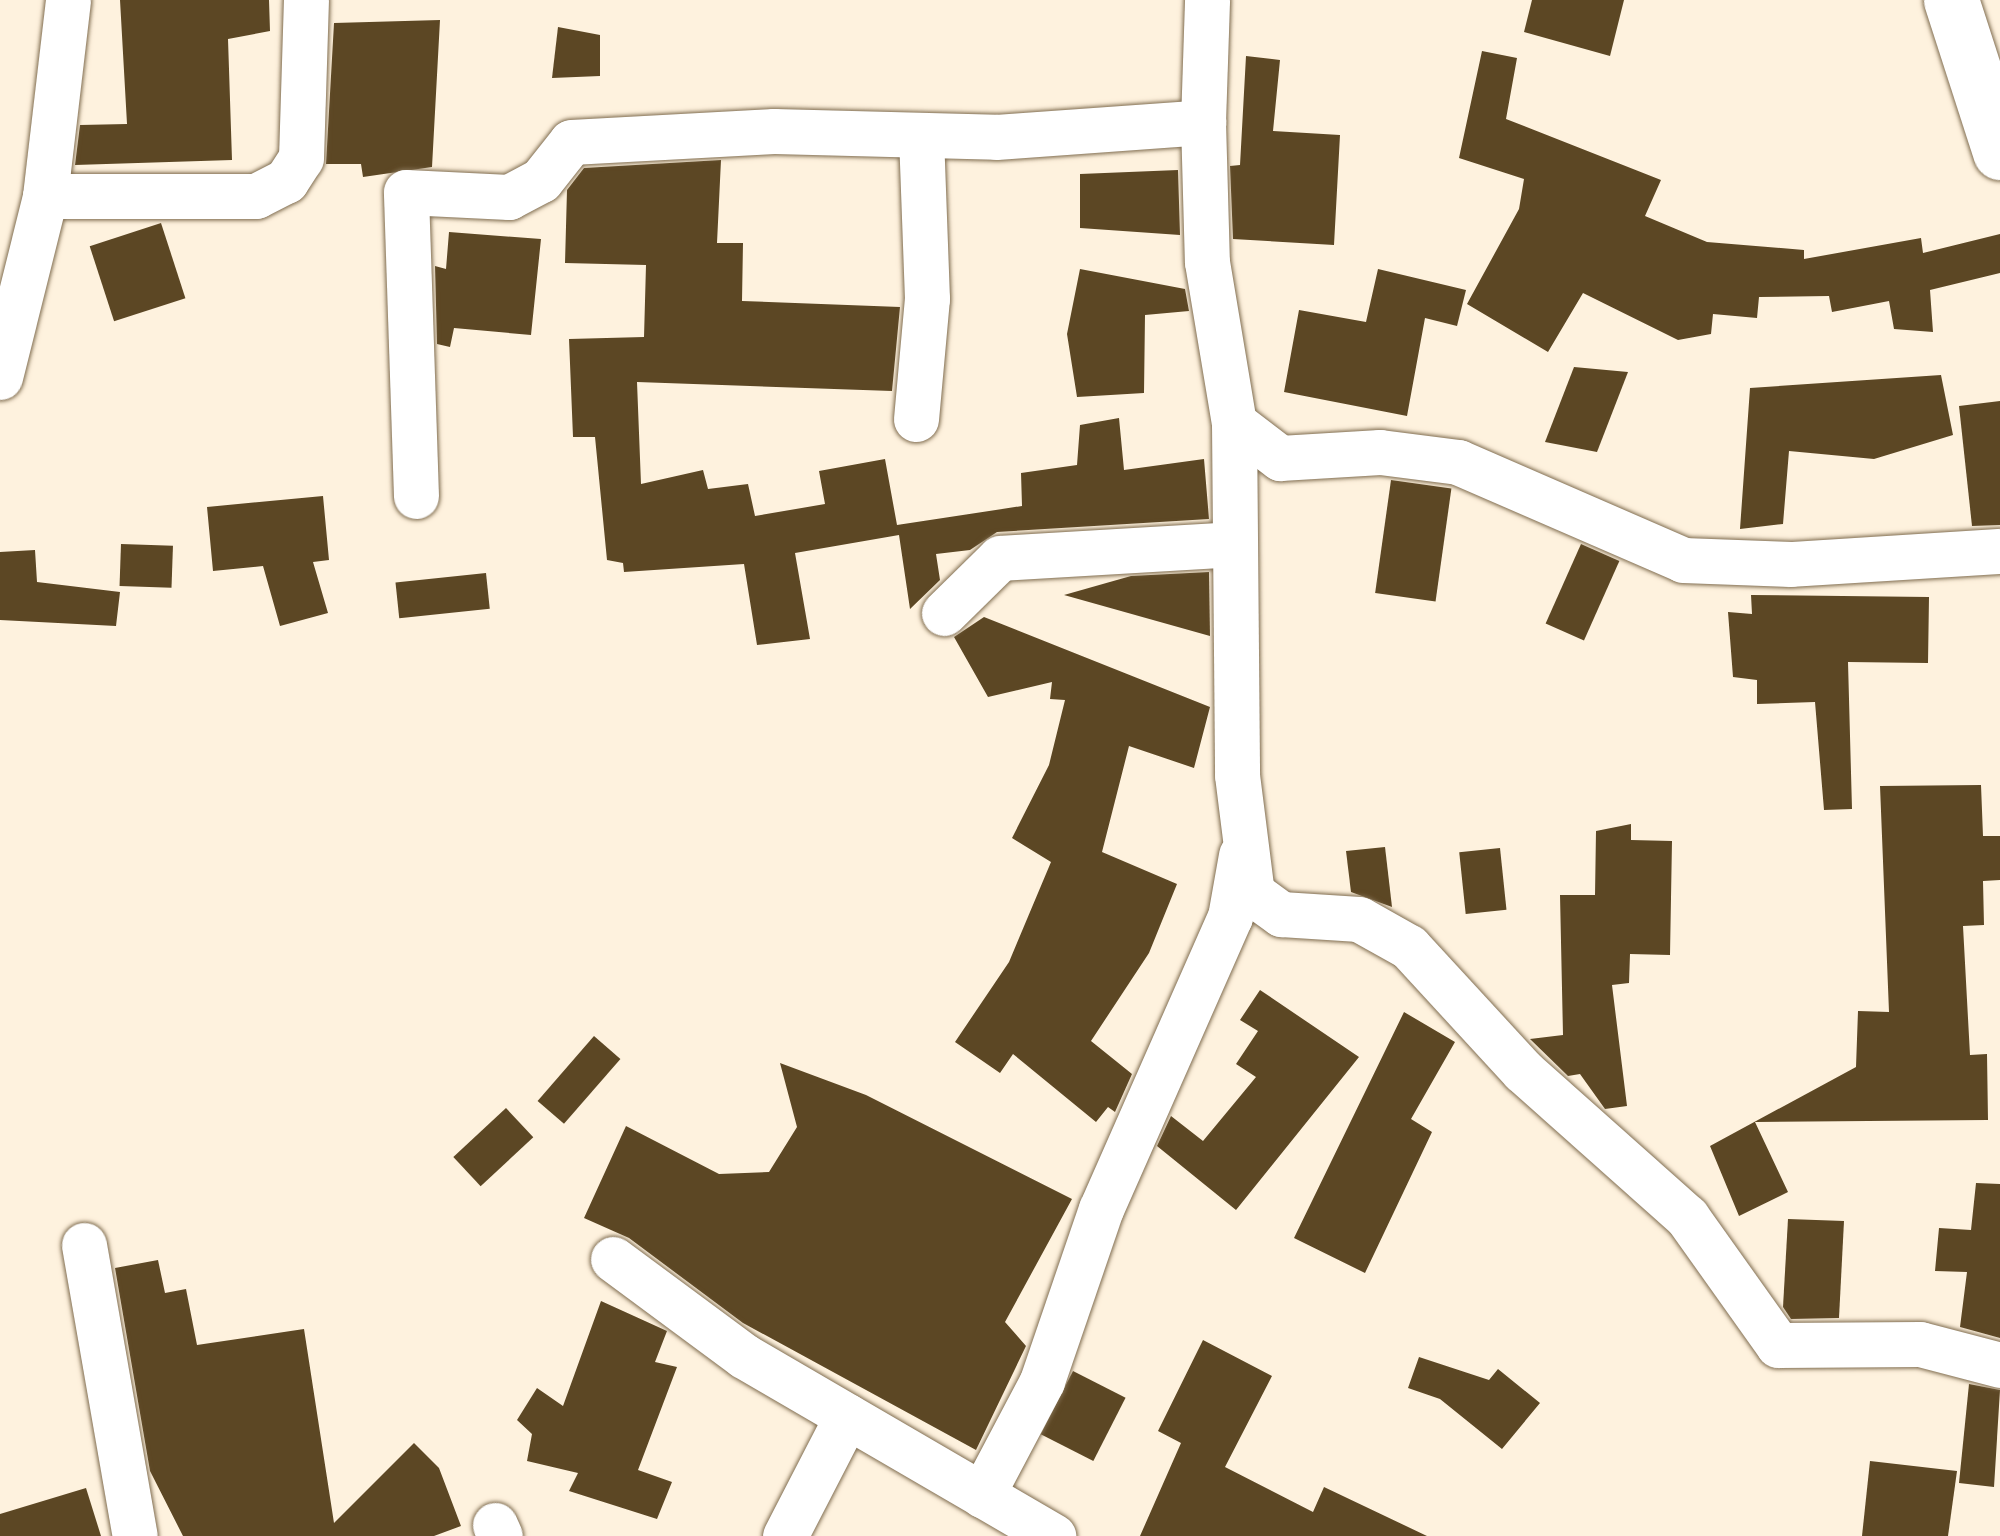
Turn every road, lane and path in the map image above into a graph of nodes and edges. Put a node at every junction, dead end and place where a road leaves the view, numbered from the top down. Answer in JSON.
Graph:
{"nodes":[{"id":1,"x":68,"y":0,"type":"edge"},
{"id":2,"x":306,"y":0,"type":"edge"},
{"id":3,"x":1207,"y":0,"type":"edge"},
{"id":4,"x":1950,"y":0,"type":"edge"},
{"id":5,"x":1203,"y":122,"type":"junction"},
{"id":6,"x":921,"y":136,"type":"junction"},
{"id":7,"x":2000,"y":152,"type":"edge"},
{"id":8,"x":45,"y":196,"type":"junction"},
{"id":9,"x":0,"y":377,"type":"edge"},
{"id":10,"x":916,"y":419,"type":"dead end"},
{"id":11,"x":1234,"y":424,"type":"junction"},
{"id":12,"x":416,"y":496,"type":"dead end"},
{"id":13,"x":1235,"y":544,"type":"junction"},
{"id":14,"x":2000,"y":551,"type":"edge"},
{"id":15,"x":944,"y":613,"type":"dead end"},
{"id":16,"x":1242,"y":850,"type":"junction"},
{"id":17,"x":84,"y":1246,"type":"dead end"},
{"id":18,"x":613,"y":1259,"type":"dead end"},
{"id":19,"x":2000,"y":1366,"type":"edge"},
{"id":20,"x":847,"y":1416,"type":"junction"},
{"id":21,"x":982,"y":1495,"type":"junction"},
{"id":22,"x":135,"y":1536,"type":"edge"},
{"id":23,"x":785,"y":1536,"type":"edge"},
{"id":24,"x":1053,"y":1536,"type":"edge"}],
"edges":[{"from":1,"to":8,"type":"street"},
{"from":2,"to":8,"type":"street"},
{"from":3,"to":5,"type":"street"},
{"from":4,"to":7,"type":"street"},
{"from":5,"to":6,"type":"street"},
{"from":5,"to":11,"type":"street"},
{"from":6,"to":10,"type":"street"},
{"from":6,"to":12,"type":"street"},
{"from":8,"to":9,"type":"street"},
{"from":11,"to":13,"type":"street"},
{"from":11,"to":14,"type":"street"},
{"from":13,"to":15,"type":"street"},
{"from":13,"to":16,"type":"street"},
{"from":16,"to":19,"type":"street"},
{"from":16,"to":21,"type":"street"},
{"from":17,"to":22,"type":"street"},
{"from":18,"to":20,"type":"street"},
{"from":20,"to":21,"type":"street"},
{"from":20,"to":23,"type":"street"},
{"from":21,"to":24,"type":"street"}]}
